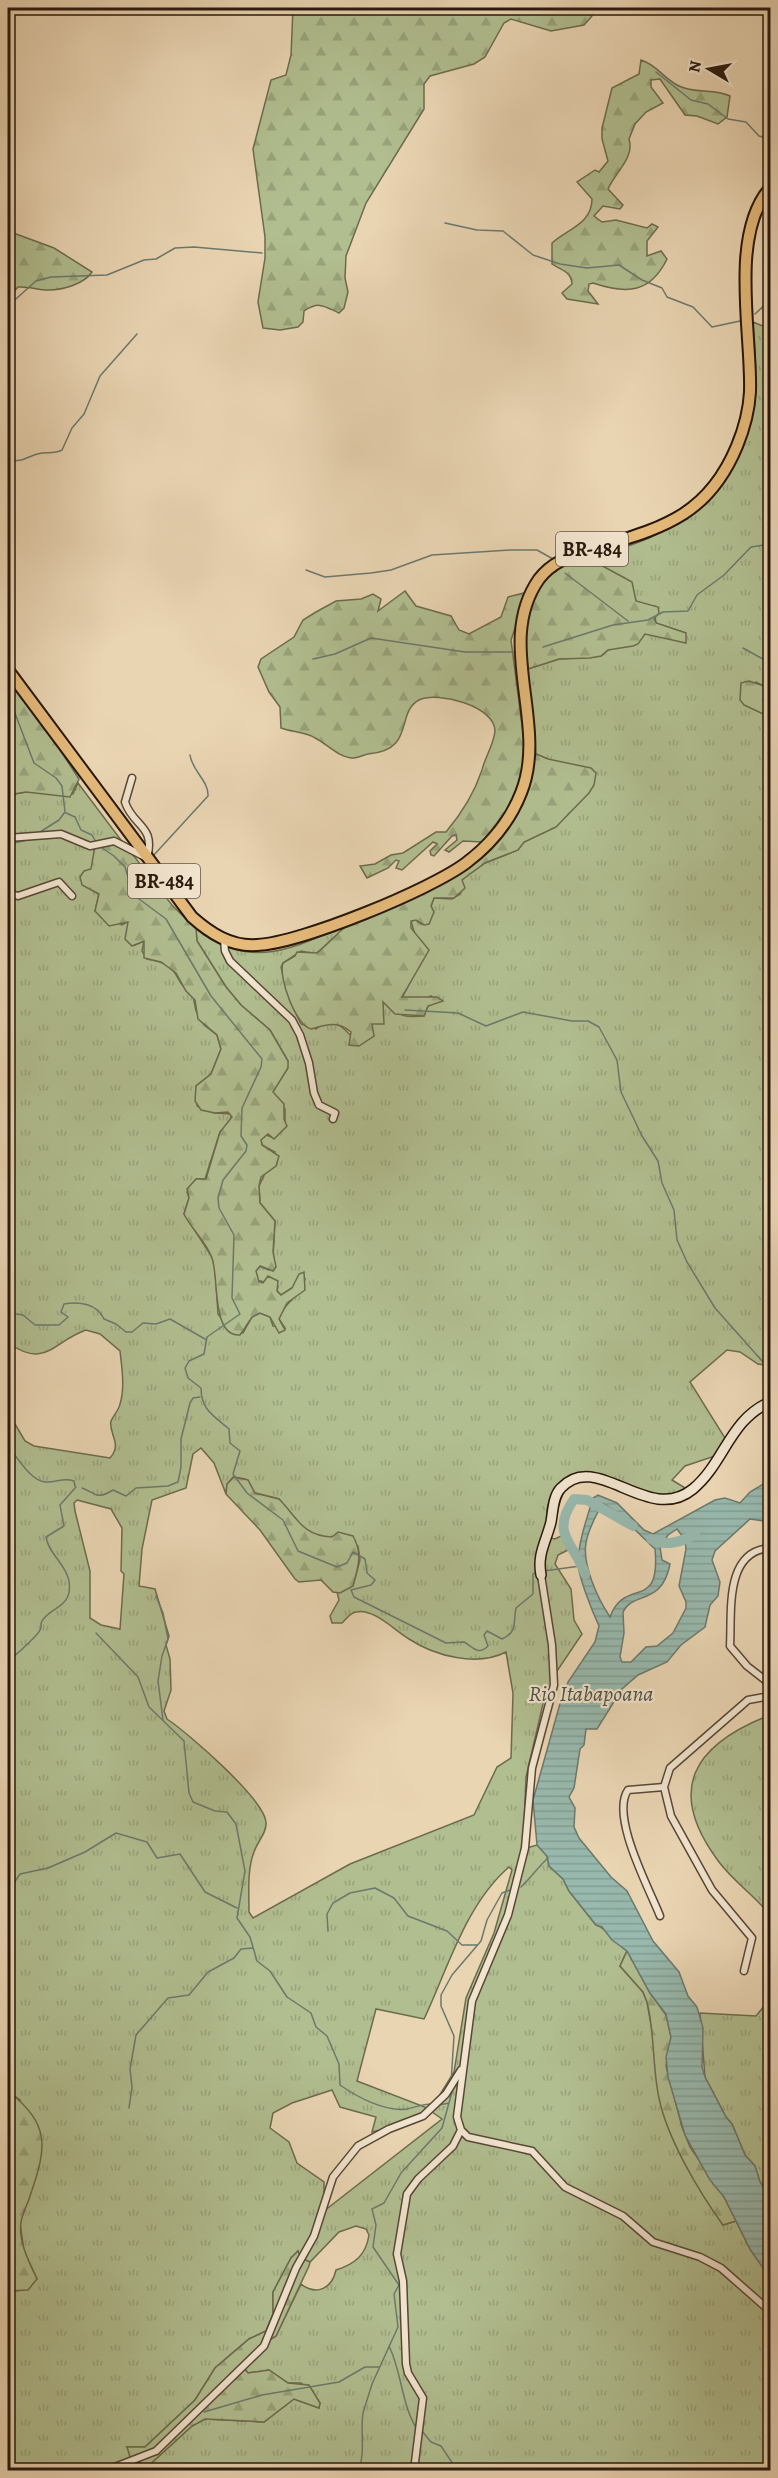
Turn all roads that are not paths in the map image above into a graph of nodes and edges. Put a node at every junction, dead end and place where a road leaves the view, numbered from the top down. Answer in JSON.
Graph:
{"nodes":[{"id":1,"x":771,"y":188,"type":"edge"},
{"id":2,"x":8,"y":670,"type":"edge"},
{"id":3,"x":132,"y":778,"type":"dead end"},
{"id":4,"x":8,"y":838,"type":"edge"},
{"id":5,"x":147,"y":858,"type":"junction"},
{"id":6,"x":8,"y":893,"type":"edge"},
{"id":7,"x":72,"y":896,"type":"dead end"},
{"id":8,"x":224,"y":940,"type":"junction"},
{"id":9,"x":333,"y":1119,"type":"dead end"},
{"id":10,"x":771,"y":1402,"type":"edge"},
{"id":11,"x":771,"y":1548,"type":"edge"},
{"id":12,"x":540,"y":1572,"type":"joint"},
{"id":13,"x":771,"y":1684,"type":"edge"},
{"id":14,"x":771,"y":1696,"type":"edge"},
{"id":15,"x":664,"y":1787,"type":"junction"},
{"id":16,"x":660,"y":1916,"type":"dead end"},
{"id":17,"x":744,"y":1971,"type":"dead end"},
{"id":18,"x":463,"y":2067,"type":"junction"},
{"id":19,"x":461,"y":2130,"type":"junction"},
{"id":20,"x":771,"y":2311,"type":"edge"},
{"id":21,"x":415,"y":2462,"type":"dead end"},
{"id":22,"x":107,"y":2470,"type":"edge"}],
"edges":[{"from":1,"to":8,"type":"main road","number":"BR-484"},
{"from":2,"to":5,"type":"main road","number":"BR-484"},
{"from":3,"to":5,"type":"street"},
{"from":4,"to":5,"type":"street"},
{"from":5,"to":8,"type":"main road","number":"BR-484"},
{"from":6,"to":7,"type":"street"},
{"from":8,"to":9,"type":"street"},
{"from":10,"to":12,"type":"street"},
{"from":11,"to":13,"type":"street"},
{"from":12,"to":18,"type":"street"},
{"from":14,"to":15,"type":"street"},
{"from":15,"to":16,"type":"street"},
{"from":15,"to":17,"type":"street"},
{"from":18,"to":19,"type":"street"},
{"from":18,"to":22,"type":"street"},
{"from":19,"to":20,"type":"street"},
{"from":19,"to":21,"type":"street"}]}
